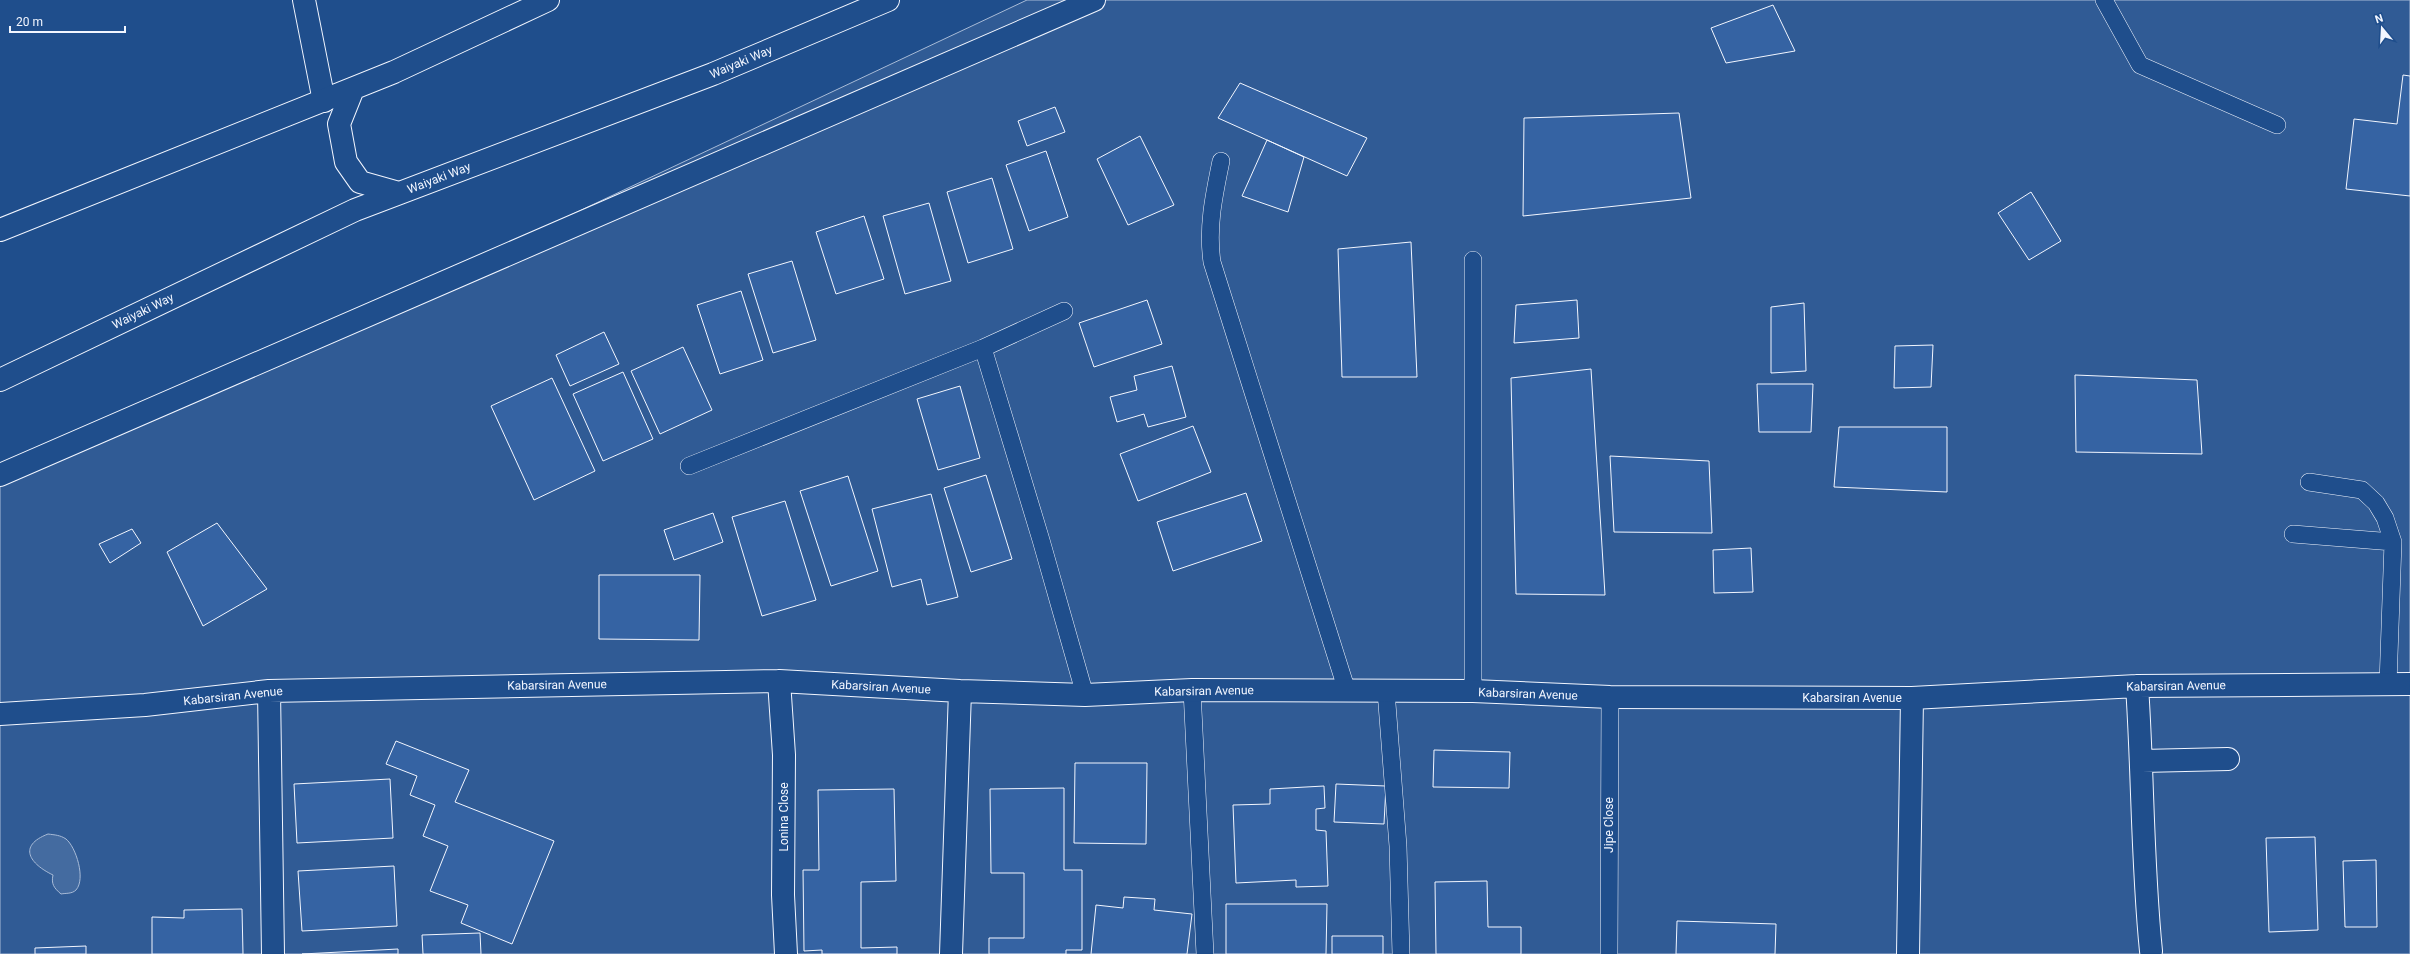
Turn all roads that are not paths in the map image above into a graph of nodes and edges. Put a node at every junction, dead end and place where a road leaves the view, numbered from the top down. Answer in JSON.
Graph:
{"nodes":[{"id":1,"x":304,"y":0,"type":"edge"},
{"id":2,"x":548,"y":0,"type":"edge"},
{"id":3,"x":888,"y":0,"type":"edge"},
{"id":4,"x":1094,"y":0,"type":"edge"},
{"id":5,"x":2104,"y":0,"type":"edge"},
{"id":6,"x":353,"y":89,"type":"junction"},
{"id":7,"x":324,"y":101,"type":"junction"},
{"id":8,"x":2277,"y":125,"type":"dead end"},
{"id":9,"x":1221,"y":161,"type":"dead end"},
{"id":10,"x":399,"y":193,"type":"junction"},
{"id":11,"x":0,"y":230,"type":"edge"},
{"id":12,"x":1474,"y":260,"type":"dead end"},
{"id":13,"x":1064,"y":311,"type":"dead end"},
{"id":14,"x":983,"y":348,"type":"junction"},
{"id":15,"x":0,"y":380,"type":"edge"},
{"id":16,"x":690,"y":466,"type":"dead end"},
{"id":17,"x":0,"y":475,"type":"edge"},
{"id":18,"x":2309,"y":482,"type":"dead end"},
{"id":19,"x":2293,"y":534,"type":"dead end"},
{"id":20,"x":2393,"y":542,"type":"junction"},
{"id":21,"x":779,"y":681,"type":"junction"},
{"id":22,"x":2388,"y":684,"type":"junction"},
{"id":23,"x":2410,"y":684,"type":"edge"},
{"id":24,"x":2137,"y":686,"type":"junction"},
{"id":25,"x":269,"y":690,"type":"junction"},
{"id":26,"x":1192,"y":690,"type":"junction"},
{"id":27,"x":960,"y":691,"type":"junction"},
{"id":28,"x":1347,"y":691,"type":"junction"},
{"id":29,"x":1386,"y":691,"type":"junction"},
{"id":30,"x":1473,"y":691,"type":"junction"},
{"id":31,"x":1085,"y":695,"type":"junction"},
{"id":32,"x":1610,"y":697,"type":"junction"},
{"id":33,"x":1912,"y":698,"type":"junction"},
{"id":34,"x":0,"y":714,"type":"edge"},
{"id":35,"x":2228,"y":759,"type":"dead end"},
{"id":36,"x":2142,"y":761,"type":"junction"},
{"id":37,"x":2150,"y":951,"type":"dead end"},
{"id":38,"x":273,"y":954,"type":"edge"},
{"id":39,"x":786,"y":954,"type":"edge"},
{"id":40,"x":951,"y":954,"type":"edge"},
{"id":41,"x":1205,"y":954,"type":"edge"},
{"id":42,"x":1401,"y":954,"type":"edge"},
{"id":43,"x":1609,"y":954,"type":"edge"},
{"id":44,"x":1908,"y":954,"type":"edge"}],
"edges":[{"from":1,"to":7,"type":"main road"},
{"from":2,"to":6,"type":"main road"},
{"from":3,"to":10,"type":"main road","name":"Waiyaki Way"},
{"from":4,"to":17,"type":"main road"},
{"from":5,"to":8,"type":"lane"},
{"from":6,"to":7,"type":"main road"},
{"from":6,"to":10,"type":"main road"},
{"from":7,"to":11,"type":"main road"},
{"from":9,"to":28,"type":"lane"},
{"from":10,"to":15,"type":"main road","name":"Waiyaki Way"},
{"from":12,"to":30,"type":"lane"},
{"from":13,"to":14,"type":"lane"},
{"from":14,"to":16,"type":"lane"},
{"from":14,"to":31,"type":"lane"},
{"from":18,"to":20,"type":"lane"},
{"from":19,"to":20,"type":"lane"},
{"from":20,"to":22,"type":"lane"},
{"from":21,"to":25,"type":"main road","name":"Kabarsiran Avenue"},
{"from":21,"to":27,"type":"main road","name":"Kabarsiran Avenue"},
{"from":21,"to":39,"type":"main road","name":"Lonina Close"},
{"from":22,"to":23,"type":"main road","name":"Kabarsiran Avenue"},
{"from":22,"to":24,"type":"main road","name":"Kabarsiran Avenue"},
{"from":24,"to":33,"type":"main road","name":"Kabarsiran Avenue"},
{"from":24,"to":36,"type":"main road"},
{"from":25,"to":34,"type":"main road","name":"Kabarsiran Avenue"},
{"from":25,"to":38,"type":"main road"},
{"from":26,"to":28,"type":"main road","name":"Kabarsiran Avenue"},
{"from":26,"to":31,"type":"main road","name":"Kabarsiran Avenue"},
{"from":26,"to":41,"type":"lane"},
{"from":27,"to":31,"type":"main road","name":"Kabarsiran Avenue"},
{"from":27,"to":40,"type":"main road"},
{"from":28,"to":29,"type":"main road","name":"Kabarsiran Avenue"},
{"from":29,"to":30,"type":"main road","name":"Kabarsiran Avenue"},
{"from":29,"to":42,"type":"lane"},
{"from":30,"to":32,"type":"main road","name":"Kabarsiran Avenue"},
{"from":32,"to":33,"type":"main road","name":"Kabarsiran Avenue"},
{"from":32,"to":43,"type":"lane","name":"Jipe Close"},
{"from":33,"to":44,"type":"main road"},
{"from":35,"to":36,"type":"main road"},
{"from":36,"to":37,"type":"main road"}]}
